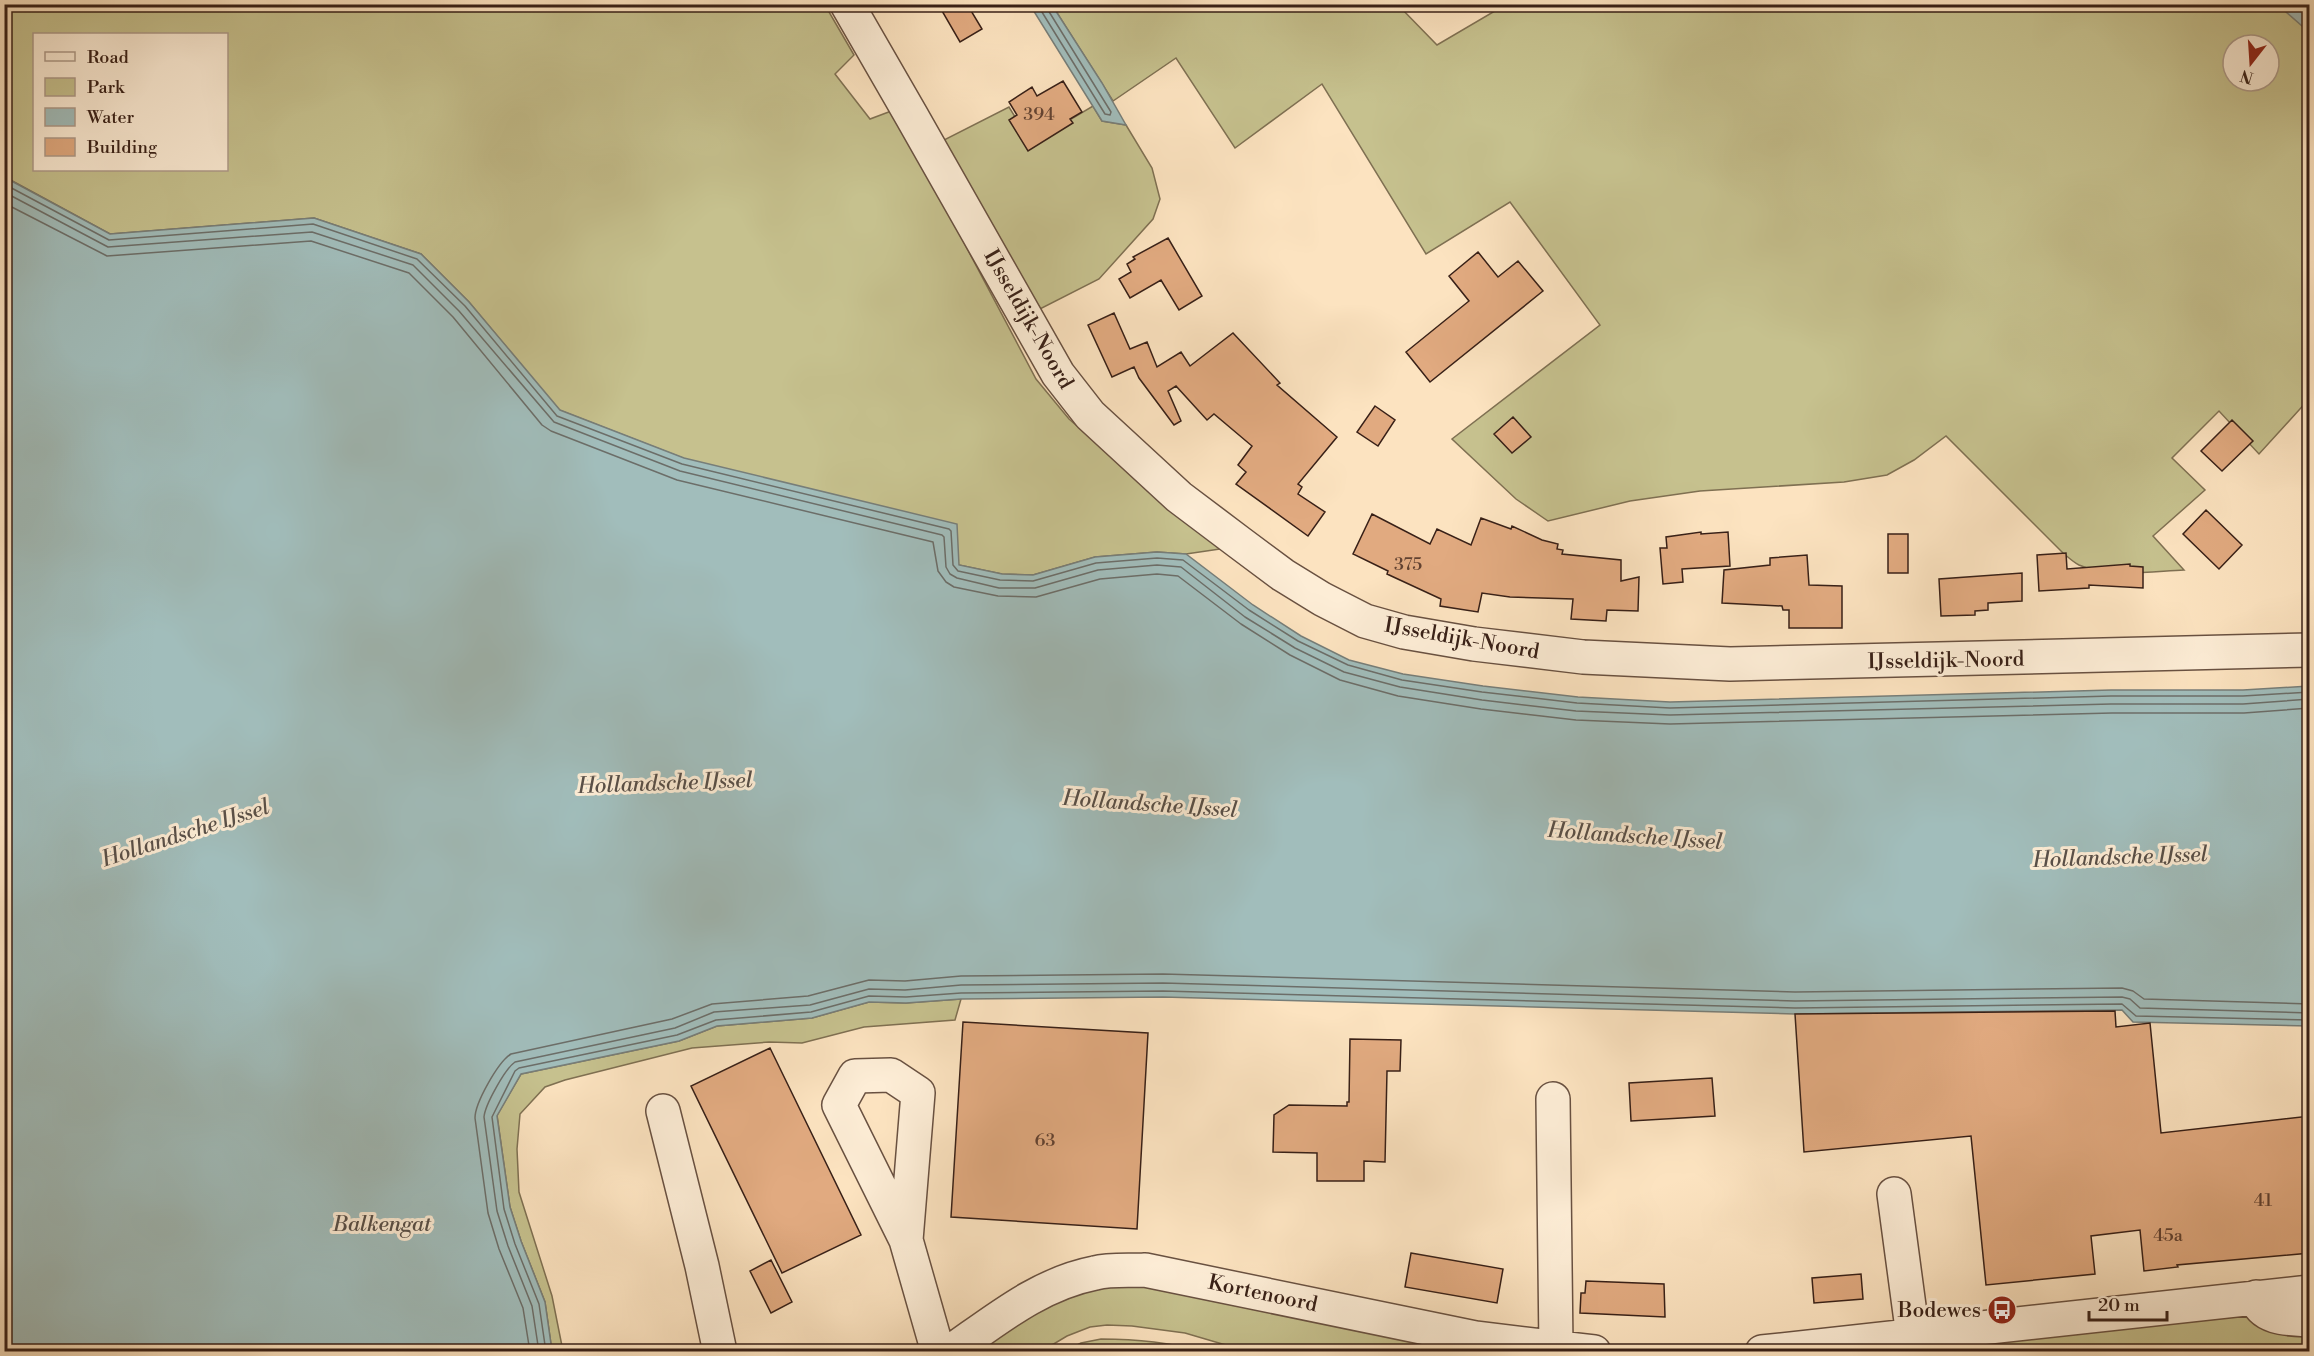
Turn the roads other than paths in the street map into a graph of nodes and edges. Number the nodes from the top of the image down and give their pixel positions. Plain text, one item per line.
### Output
1 (846, 4) edge
2 (2310, 650) edge
3 (1553, 1099) dead end
4 (663, 1111) dead end
5 (1894, 1194) dead end
6 (906, 1240) dead end
7 (2310, 1292) edge
8 (2256, 1297) junction
9 (2310, 1320) edge
10 (1913, 1336) junction
11 (1556, 1348) junction
12 (720, 1352) edge
13 (938, 1352) edge
14 (950, 1352) edge
15 (1594, 1352) edge
16 (1762, 1352) edge

1 - 2 street, IJsseldijk-Noord
3 - 11 street
4 - 12 street
5 - 10 street
6 - 13 street
7 - 8 street
8 - 9 street
8 - 10 street
10 - 16 street
11 - 14 street, Kortenoord
11 - 15 street, Kortenoord

